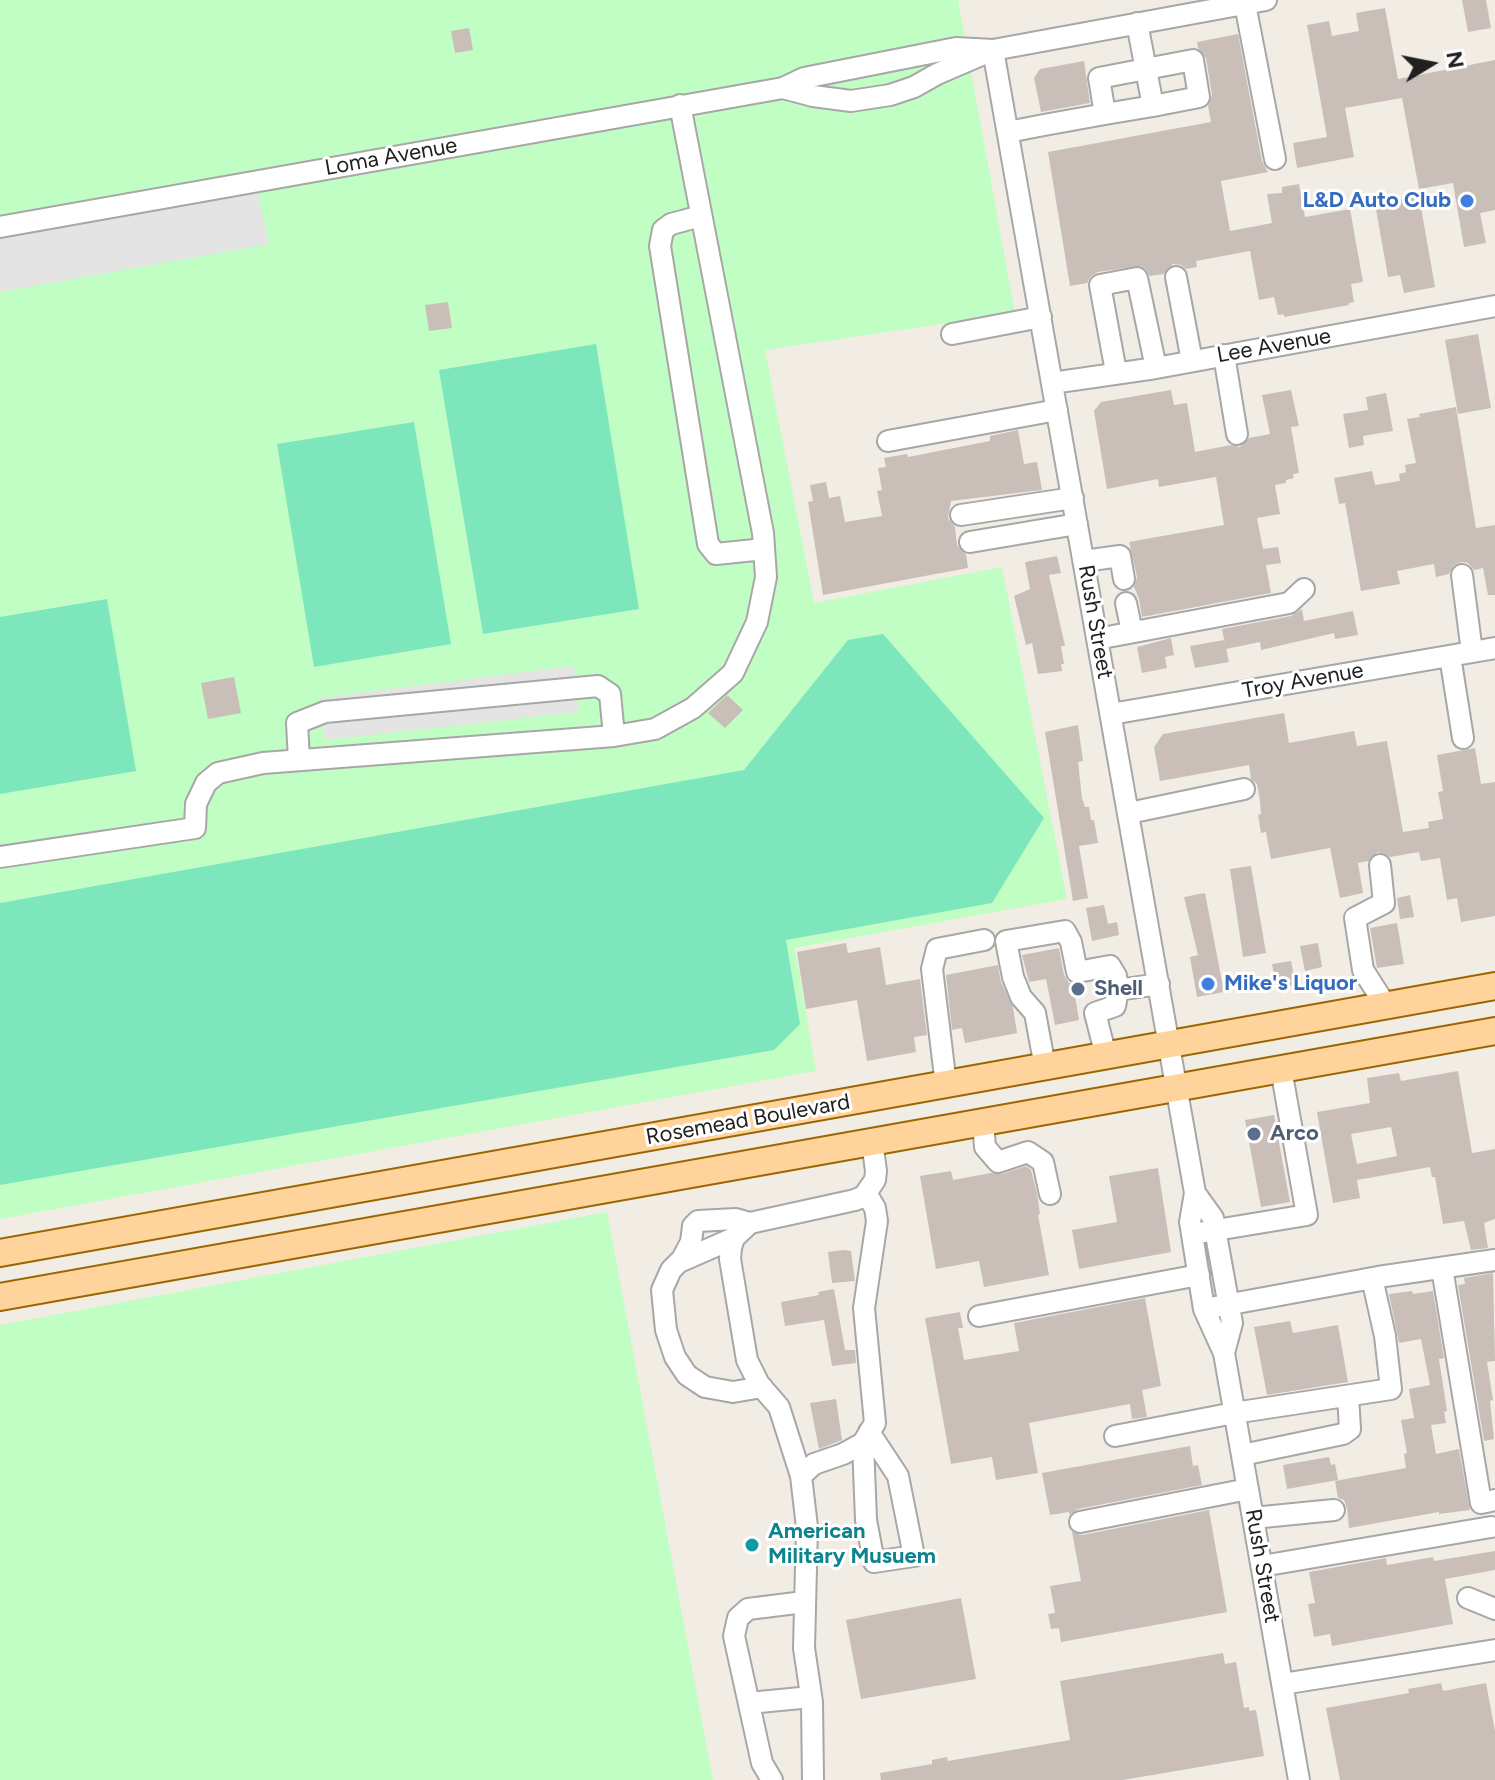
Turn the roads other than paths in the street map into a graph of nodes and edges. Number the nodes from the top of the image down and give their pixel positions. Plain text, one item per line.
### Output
1 (1255, 2) edge
2 (1137, 23) junction
3 (993, 50) junction
4 (1146, 68) junction
5 (783, 88) junction
6 (680, 105) junction
7 (1153, 106) junction
8 (1105, 114) junction
9 (1008, 132) junction
10 (1275, 159) dead end
11 (701, 216) junction
12 (0, 227) edge
13 (1176, 277) dead end
14 (1181, 301) junction
15 (1495, 306) edge
16 (1144, 308) junction
17 (1041, 317) junction
18 (952, 334) dead end
19 (1224, 355) junction
20 (1192, 361) junction
21 (1156, 368) junction
22 (1116, 372) junction
23 (1052, 383) junction
24 (1057, 410) junction
25 (1237, 434) dead end
26 (888, 441) dead end
27 (1073, 498) junction
28 (961, 515) dead end
29 (1077, 524) junction
30 (970, 542) dead end
31 (764, 549) junction
32 (1084, 561) junction
33 (1462, 575) dead end
34 (1124, 579) dead end
35 (1304, 589) dead end
36 (1126, 603) dead end
37 (1132, 632) junction
38 (1097, 639) junction
39 (1495, 648) edge
40 (1472, 652) junction
41 (1450, 656) junction
42 (1111, 714) junction
43 (614, 736) junction
44 (1463, 738) dead end
45 (299, 760) junction
46 (1244, 789) dead end
47 (1129, 813) junction
48 (0, 857) edge
49 (1380, 865) dead end
50 (984, 940) dead end
51 (1159, 984) junction
52 (1495, 986) edge
53 (1118, 990) junction
54 (1386, 1006) junction
55 (1495, 1031) edge
56 (1170, 1045) junction
57 (1106, 1056) junction
58 (1045, 1067) junction
59 (1281, 1069) junction
60 (946, 1085) junction
61 (1177, 1088) junction
62 (983, 1122) junction
63 (872, 1141) junction
64 (866, 1193) junction
65 (1195, 1193) junction
66 (1050, 1194) dead end
67 (750, 1223) junction
68 (1215, 1231) junction
69 (1192, 1234) junction
70 (734, 1238) junction
71 (0, 1253) edge
72 (1495, 1260) edge
73 (681, 1261) junction
74 (1442, 1268) junction
75 (1199, 1275) junction
76 (1372, 1278) junction
77 (0, 1297) edge
78 (1228, 1304) junction
79 (1204, 1309) junction
80 (979, 1316) dead end
81 (1224, 1353) junction
82 (762, 1387) junction
83 (1348, 1396) junction
84 (1234, 1413) junction
85 (1115, 1436) dead end
86 (866, 1438) junction
87 (1242, 1455) junction
88 (801, 1476) junction
89 (1248, 1489) junction
90 (1495, 1500) edge
91 (1334, 1510) dead end
92 (1253, 1518) junction
93 (1080, 1522) dead end
94 (1491, 1527) dead end
95 (1262, 1566) junction
96 (1468, 1598) dead end
97 (804, 1602) junction
98 (1495, 1609) edge
99 (1495, 1650) edge
100 (1282, 1684) junction
101 (811, 1697) junction
102 (749, 1703) junction
103 (772, 1780) edge
104 (813, 1780) edge
105 (1299, 1780) edge

1 - 2 street, Loma Avenue
1 - 10 street
2 - 3 street, Loma Avenue
2 - 4 street
3 - 5 street, Loma Avenue
3 - 5 street, Loma Avenue
3 - 9 street, Rush Street
4 - 7 street
4 - 7 street
4 - 8 street
5 - 6 street, Loma Avenue
6 - 11 street
6 - 12 street, Loma Avenue
7 - 8 street
8 - 9 street
9 - 17 street, Rush Street
11 - 31 street
11 - 31 street
13 - 14 street
14 - 16 street
14 - 20 street
15 - 19 street, Lee Avenue
16 - 21 street
16 - 22 street
17 - 18 street
17 - 23 street, Rush Street
19 - 20 street, Lee Avenue
19 - 25 street
20 - 21 street, Lee Avenue
21 - 22 street, Lee Avenue
22 - 23 street, Lee Avenue
23 - 24 street, Rush Street
24 - 26 street
24 - 27 street, Rush Street
27 - 28 street
27 - 29 street, Rush Street
29 - 30 street
29 - 32 street, Rush Street
31 - 43 street
32 - 34 street
32 - 38 street, Rush Street
33 - 40 street
35 - 37 street
36 - 37 street
37 - 38 street
38 - 42 street, Rush Street
39 - 40 street, Troy Avenue
40 - 41 street, Troy Avenue
41 - 42 street, Troy Avenue
41 - 44 street
42 - 47 street, Rush Street
43 - 45 street
43 - 45 street
45 - 48 street
46 - 47 street
47 - 51 street, Rush Street
49 - 54 street
50 - 60 street
51 - 53 street
51 - 56 street, Rush Street
52 - 54 main road, Rosemead Boulevard
53 - 57 street
53 - 58 street
54 - 56 main road, Rosemead Boulevard
55 - 59 main road, Rosemead Boulevard
56 - 57 main road, Rosemead Boulevard
56 - 61 street, Rush Street
57 - 58 main road, Rosemead Boulevard
58 - 60 main road, Rosemead Boulevard
59 - 61 main road, Rosemead Boulevard
59 - 68 street
60 - 71 main road, Rosemead Boulevard
61 - 62 main road, Rosemead Boulevard
61 - 65 street, Rush Street
62 - 63 main road, Rosemead Boulevard
62 - 66 street
63 - 64 street
63 - 77 main road, Rosemead Boulevard
64 - 67 street
64 - 86 street
65 - 68 street, Rush Street
65 - 69 street, Rush Street
67 - 70 street
67 - 73 street
68 - 69 street
68 - 78 street, Rush Street
69 - 75 street, Rush Street
70 - 73 street
70 - 82 street
72 - 74 street
73 - 82 street
74 - 76 street
74 - 90 street
75 - 79 street, Rush Street
75 - 80 street
76 - 78 street
76 - 83 street
78 - 79 street
78 - 81 street, Rush Street
79 - 81 street, Rush Street
81 - 84 street, Rush Street
82 - 88 street
83 - 84 street
83 - 87 street
84 - 85 street
84 - 87 street, Rush Street
86 - 86 street
86 - 88 street
87 - 89 street, Rush Street
88 - 97 street
89 - 92 street, Rush Street
89 - 93 street
91 - 92 street
92 - 95 street, Rush Street
94 - 95 street
95 - 100 street, Rush Street
96 - 98 street
97 - 101 street
97 - 102 street
99 - 100 street
100 - 105 street, Rush Street
101 - 102 street
101 - 104 street
102 - 103 street

